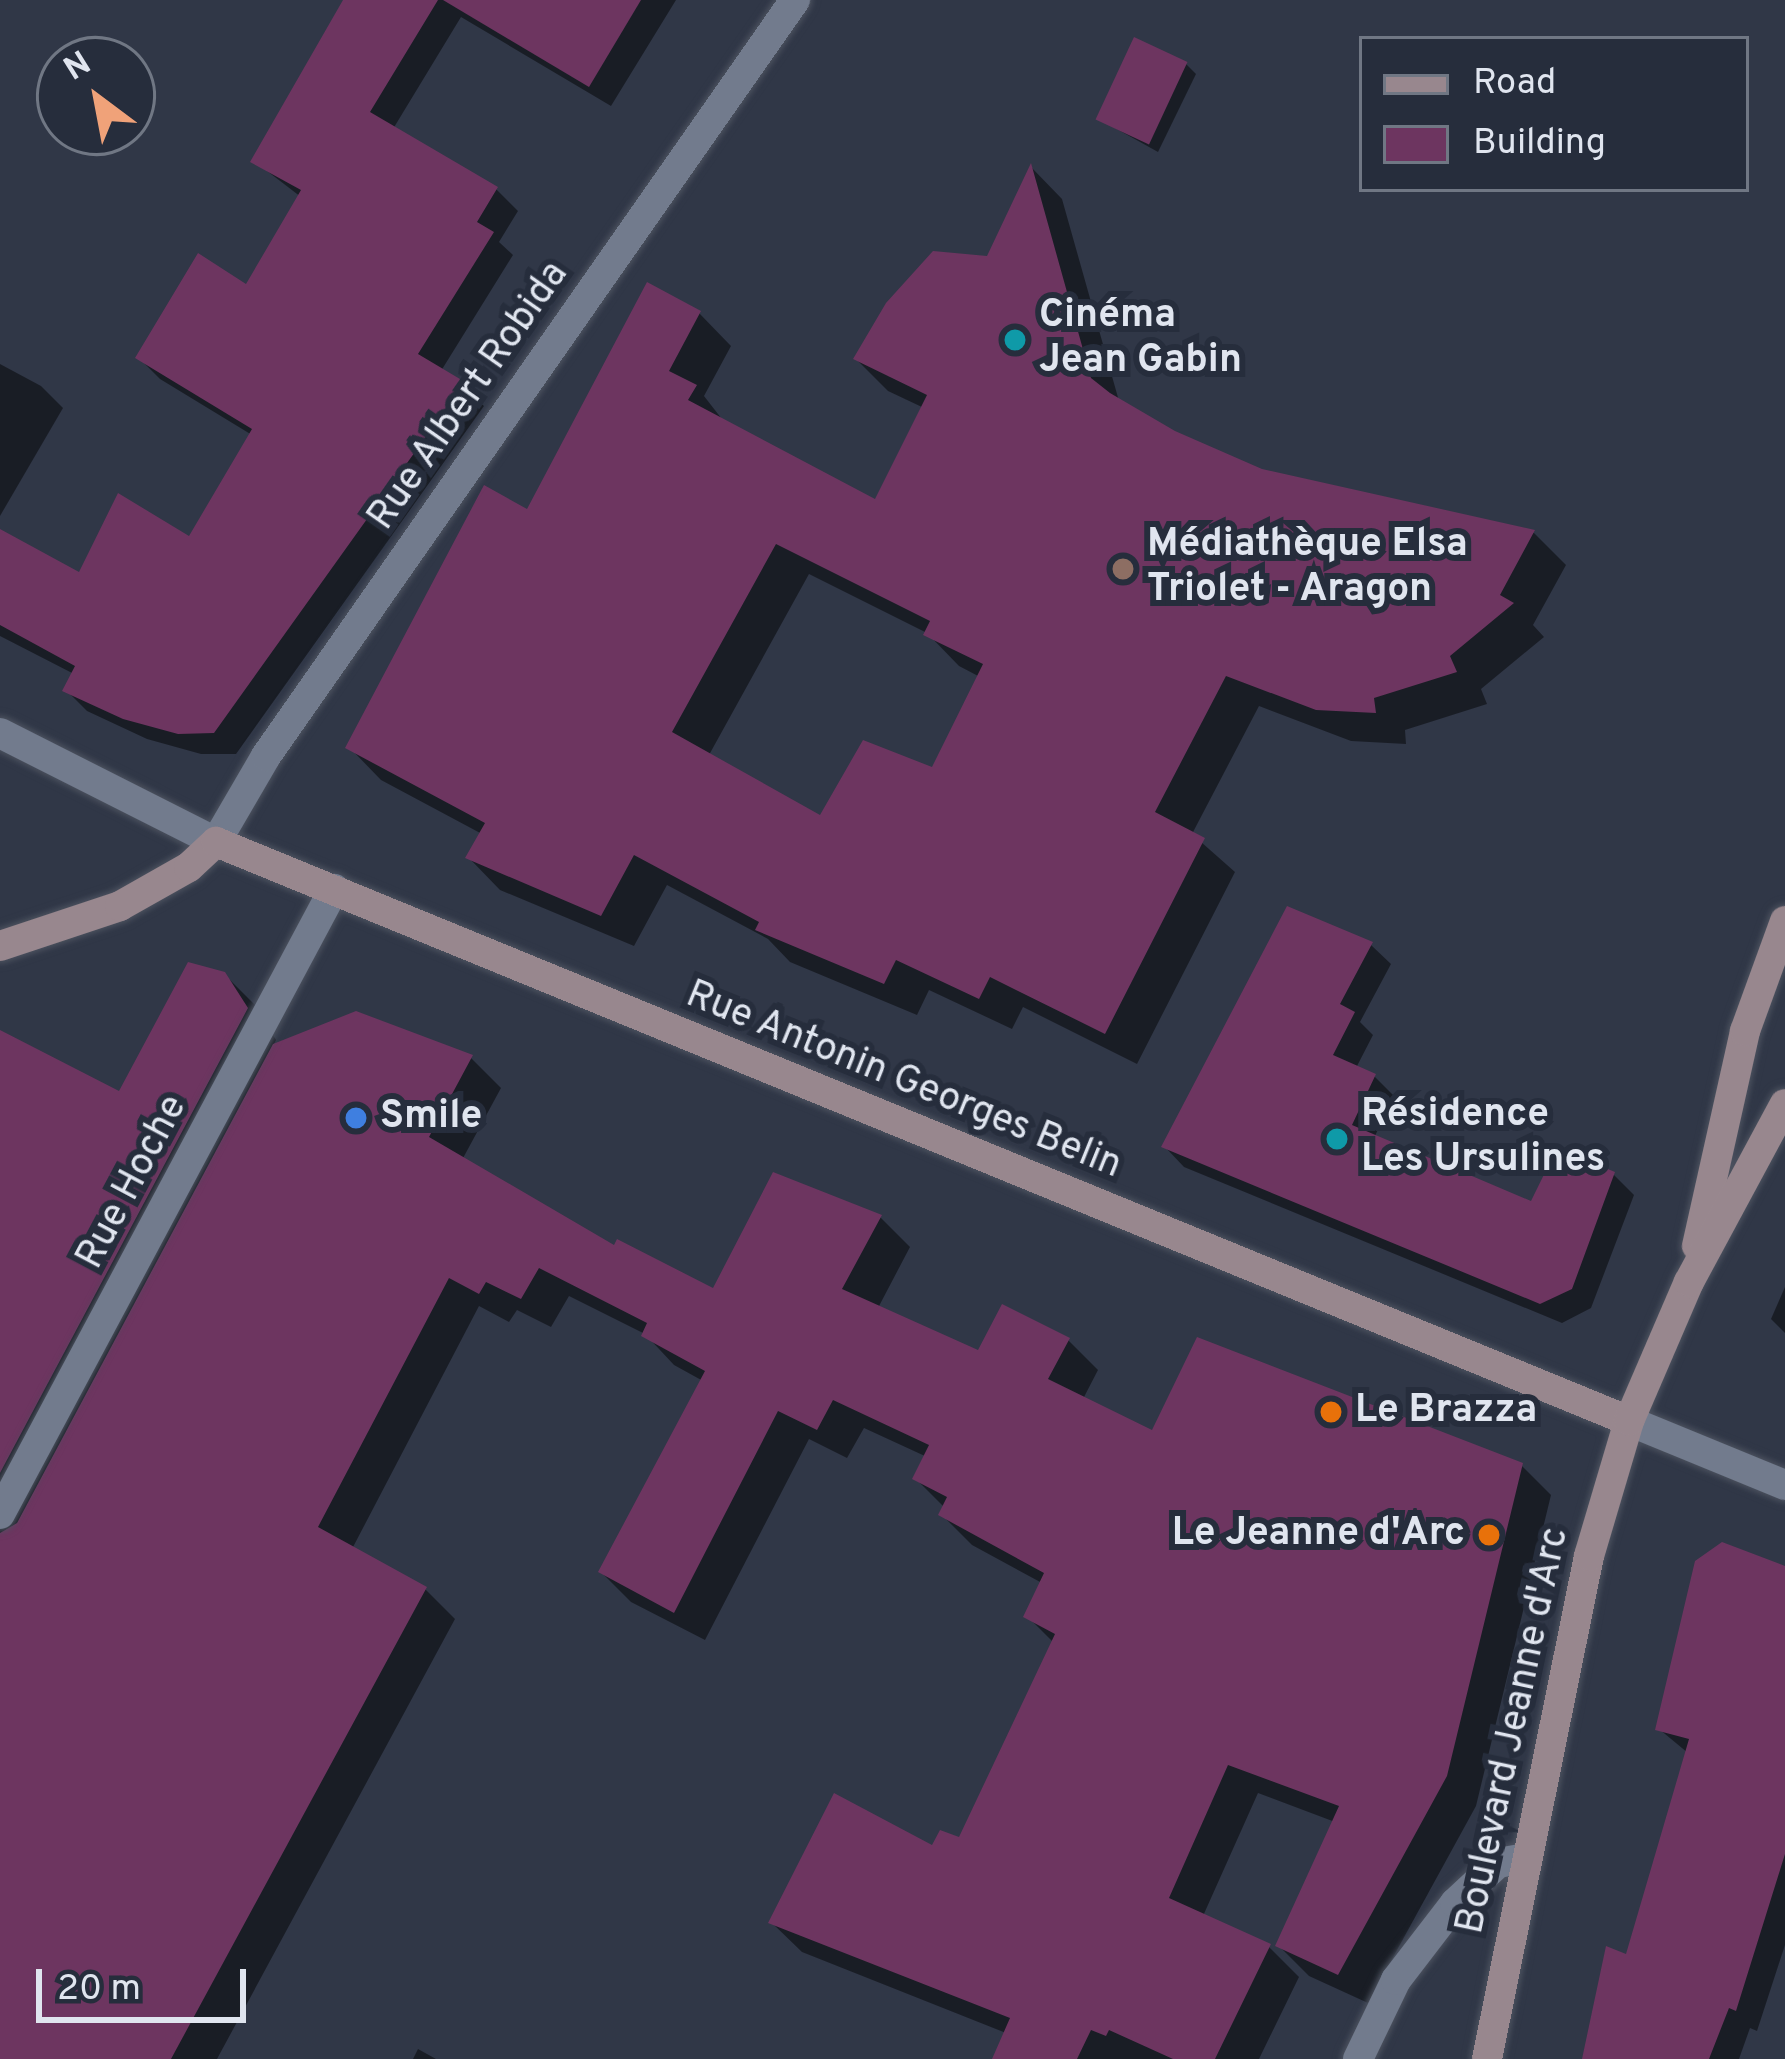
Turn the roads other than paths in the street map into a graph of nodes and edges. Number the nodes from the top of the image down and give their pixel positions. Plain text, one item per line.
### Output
1 (795, 0) edge
2 (0, 733) edge
3 (216, 842) junction
4 (334, 889) junction
5 (1785, 921) edge
6 (0, 946) edge
7 (1785, 1104) edge
8 (1689, 1282) junction
9 (1629, 1421) junction
10 (1785, 1485) edge
11 (0, 1514) edge
12 (1526, 1858) junction
13 (1358, 2059) edge
14 (1487, 2059) edge

1 - 3 street, Rue Albert Robida
2 - 3 street
3 - 4 main road, Rue Antonin Georges Belin
3 - 6 main road
4 - 9 main road, Rue Antonin Georges Belin
4 - 11 street, Rue Hoche
5 - 8 main road
7 - 8 main road
8 - 9 main road, Boulevard Jeanne d'Arc
9 - 10 street, Rue Antonin Georges Belin
9 - 12 main road, Boulevard Jeanne d'Arc
12 - 13 street
12 - 14 main road, Boulevard Jeanne d'Arc

